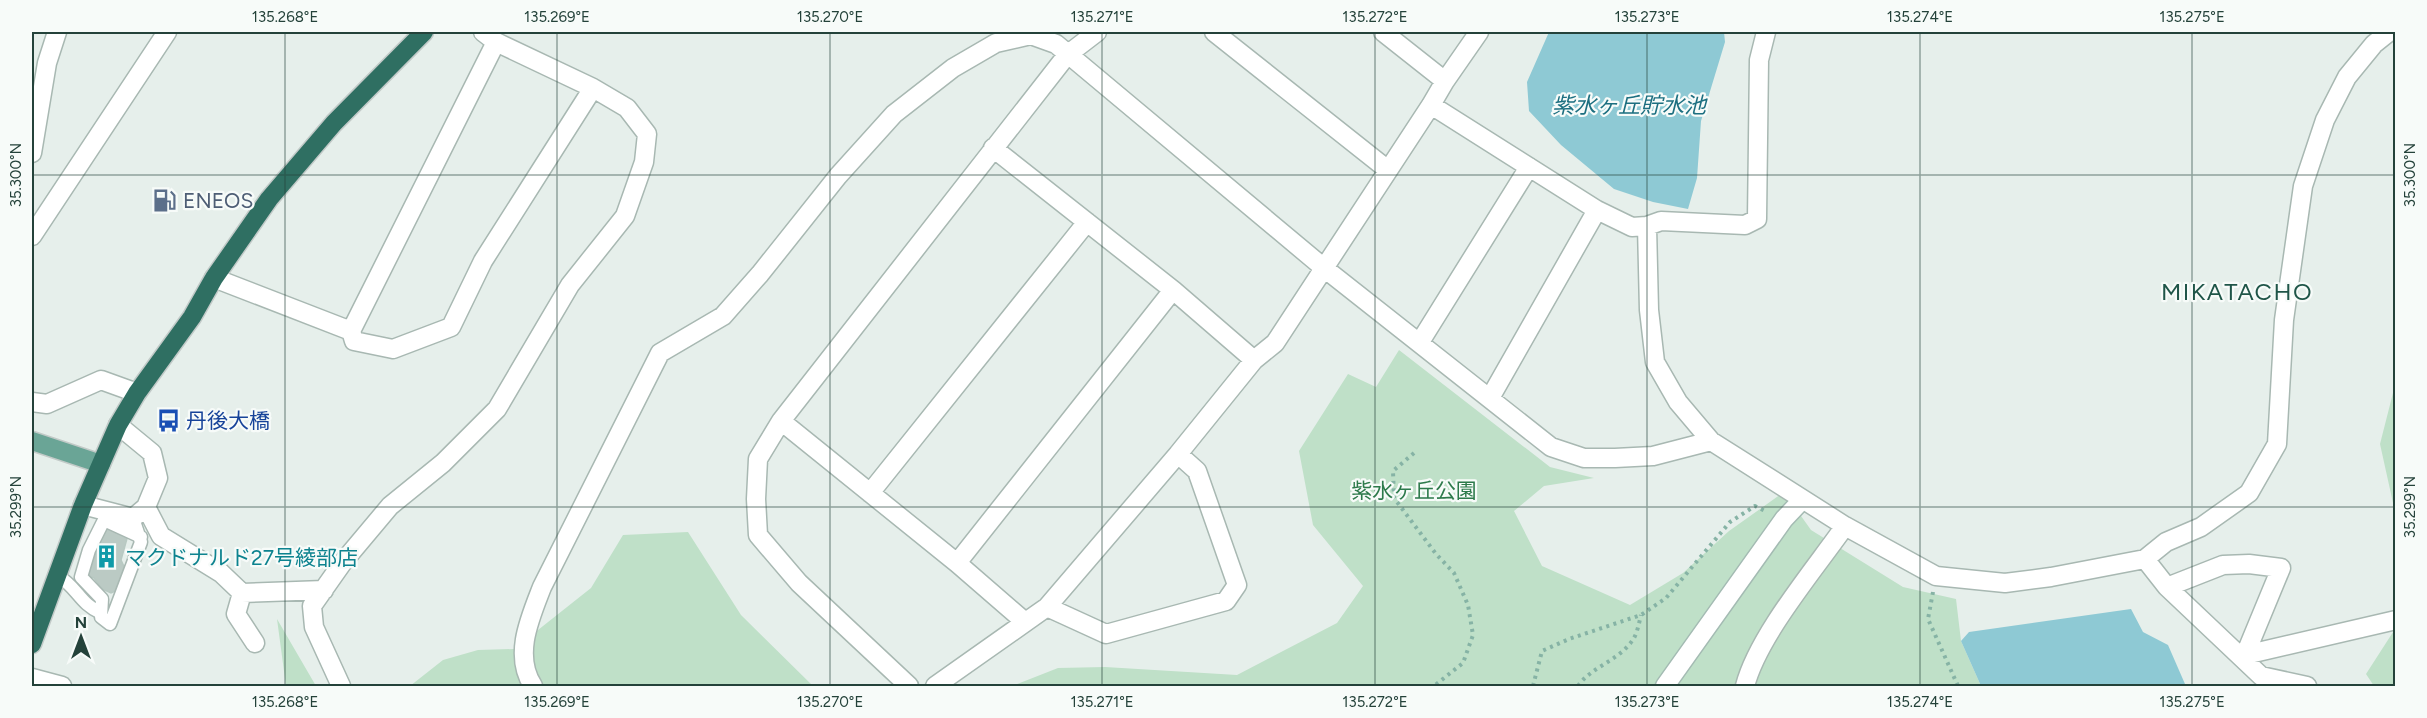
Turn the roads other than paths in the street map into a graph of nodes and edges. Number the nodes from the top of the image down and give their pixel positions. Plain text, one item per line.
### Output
1 (57, 32) edge
2 (167, 32) edge
3 (424, 32) edge
4 (1097, 32) edge
5 (1214, 32) edge
6 (1383, 32) edge
7 (1479, 32) edge
8 (1766, 32) edge
9 (2389, 32) edge
10 (489, 37) edge
11 (1067, 55) junction
12 (1445, 81) junction
13 (593, 88) junction
14 (1431, 105) junction
15 (993, 148) junction
16 (32, 153) edge
17 (1529, 167) junction
18 (1388, 170) junction
19 (1597, 210) junction
20 (1087, 222) junction
21 (1647, 226) junction
22 (32, 236) edge
23 (1324, 268) junction
24 (214, 278) junction
25 (1173, 290) junction
26 (351, 331) junction
27 (1420, 342) junction
28 (1254, 360) junction
29 (137, 393) junction
30 (1490, 398) junction
31 (32, 402) edge
32 (781, 421) junction
33 (118, 425) junction
34 (32, 441) edge
35 (1711, 441) junction
36 (1178, 454) junction
37 (101, 464) junction
38 (870, 493) junction
39 (1802, 500) junction
40 (83, 505) junction
41 (140, 513) junction
42 (1845, 526) junction
43 (141, 537) junction
44 (2145, 559) junction
45 (957, 562) junction
46 (58, 576) junction
47 (2167, 587) junction
48 (324, 590) junction
49 (242, 593) junction
50 (1047, 607) junction
51 (101, 613) junction
52 (2396, 620) edge
53 (1024, 621) junction
54 (255, 643) dead end
55 (32, 644) edge
56 (32, 678) edge
57 (62, 687) edge
58 (341, 687) edge
59 (533, 687) edge
60 (909, 687) edge
61 (935, 687) edge
62 (1665, 687) edge
63 (1745, 687) edge
64 (2307, 687) edge

1 - 16 street
2 - 22 street
3 - 24 highway
4 - 11 street
5 - 18 street
6 - 12 street
7 - 12 street
8 - 21 street
9 - 44 street
10 - 13 street
10 - 26 street
11 - 15 street
11 - 23 street
11 - 59 street
12 - 14 street
13 - 26 street
13 - 48 street
14 - 17 street
14 - 18 street
15 - 20 street
15 - 32 street
17 - 19 street
17 - 27 street
18 - 23 street
19 - 21 street
19 - 30 street
20 - 25 street
20 - 38 street
21 - 35 street
23 - 27 street
23 - 28 street
24 - 26 street
24 - 29 highway
25 - 28 street
25 - 45 street
27 - 30 street
28 - 36 street
29 - 31 street
29 - 33 highway
30 - 35 street
32 - 38 street
32 - 60 street
33 - 37 highway
33 - 41 street
34 - 37 main road
35 - 39 street
36 - 50 street
36 - 50 street
37 - 40 highway
38 - 45 street
39 - 42 street
39 - 62 street
40 - 41 street
40 - 46 highway
41 - 43 lane
41 - 49 street
42 - 44 street
42 - 63 street
43 - 51 lane
43 - 51 lane
44 - 47 street
45 - 53 street
46 - 51 lane
46 - 55 highway
47 - 52 street
47 - 64 street
48 - 49 street
48 - 58 street
49 - 54 street
50 - 53 street
53 - 61 street
56 - 57 street

